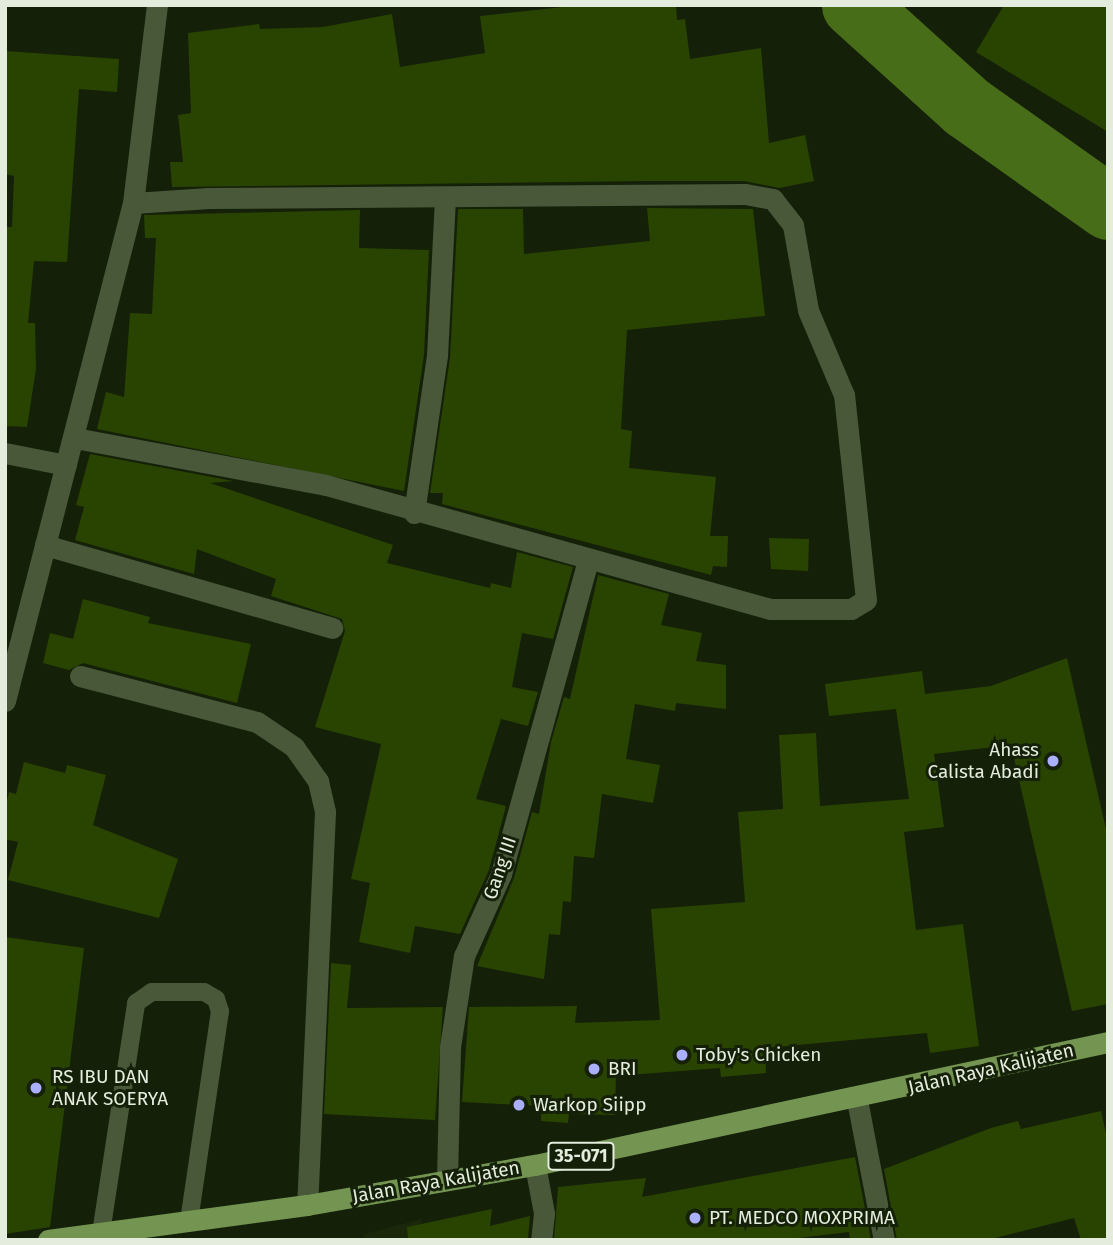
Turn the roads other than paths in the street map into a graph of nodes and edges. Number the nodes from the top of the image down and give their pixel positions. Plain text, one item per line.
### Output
1 (157, 5) edge
2 (445, 197) junction
3 (133, 204) junction
4 (75, 438) junction
5 (5, 453) edge
6 (66, 465) junction
7 (414, 513) junction
8 (45, 545) junction
9 (588, 561) junction
10 (332, 628) dead end
11 (80, 676) dead end
12 (5, 701) edge
13 (1108, 1042) edge
14 (857, 1100) junction
15 (535, 1165) junction
16 (447, 1180) junction
17 (307, 1205) junction
18 (189, 1222) junction
19 (101, 1233) junction
20 (161, 1233) edge
21 (48, 1240) edge
22 (541, 1240) edge
23 (884, 1240) edge

1 - 3 street
2 - 3 street
2 - 7 street
2 - 9 street
3 - 4 street
4 - 6 street
4 - 7 street
5 - 6 street
6 - 8 street
7 - 9 street
8 - 10 street
8 - 12 street
9 - 16 street, Gang III
11 - 17 street
13 - 14 main road, Jalan Raya Kalijaten / 35-071
14 - 15 main road, Jalan Raya Kalijaten / 35-071
14 - 23 street
15 - 16 main road, Jalan Raya Kalijaten / 35-071
15 - 22 street
16 - 17 main road, Jalan Raya Kalijaten / 35-071
17 - 18 main road, Jalan Raya Kalijaten / 35-071
18 - 19 lane
18 - 20 main road, Jalan Raya Kalijaten / 35-071
19 - 20 main road, Jalan Raya Kalijaten / 35-071
19 - 21 main road, Jalan Raya Kalijaten / 35-071

